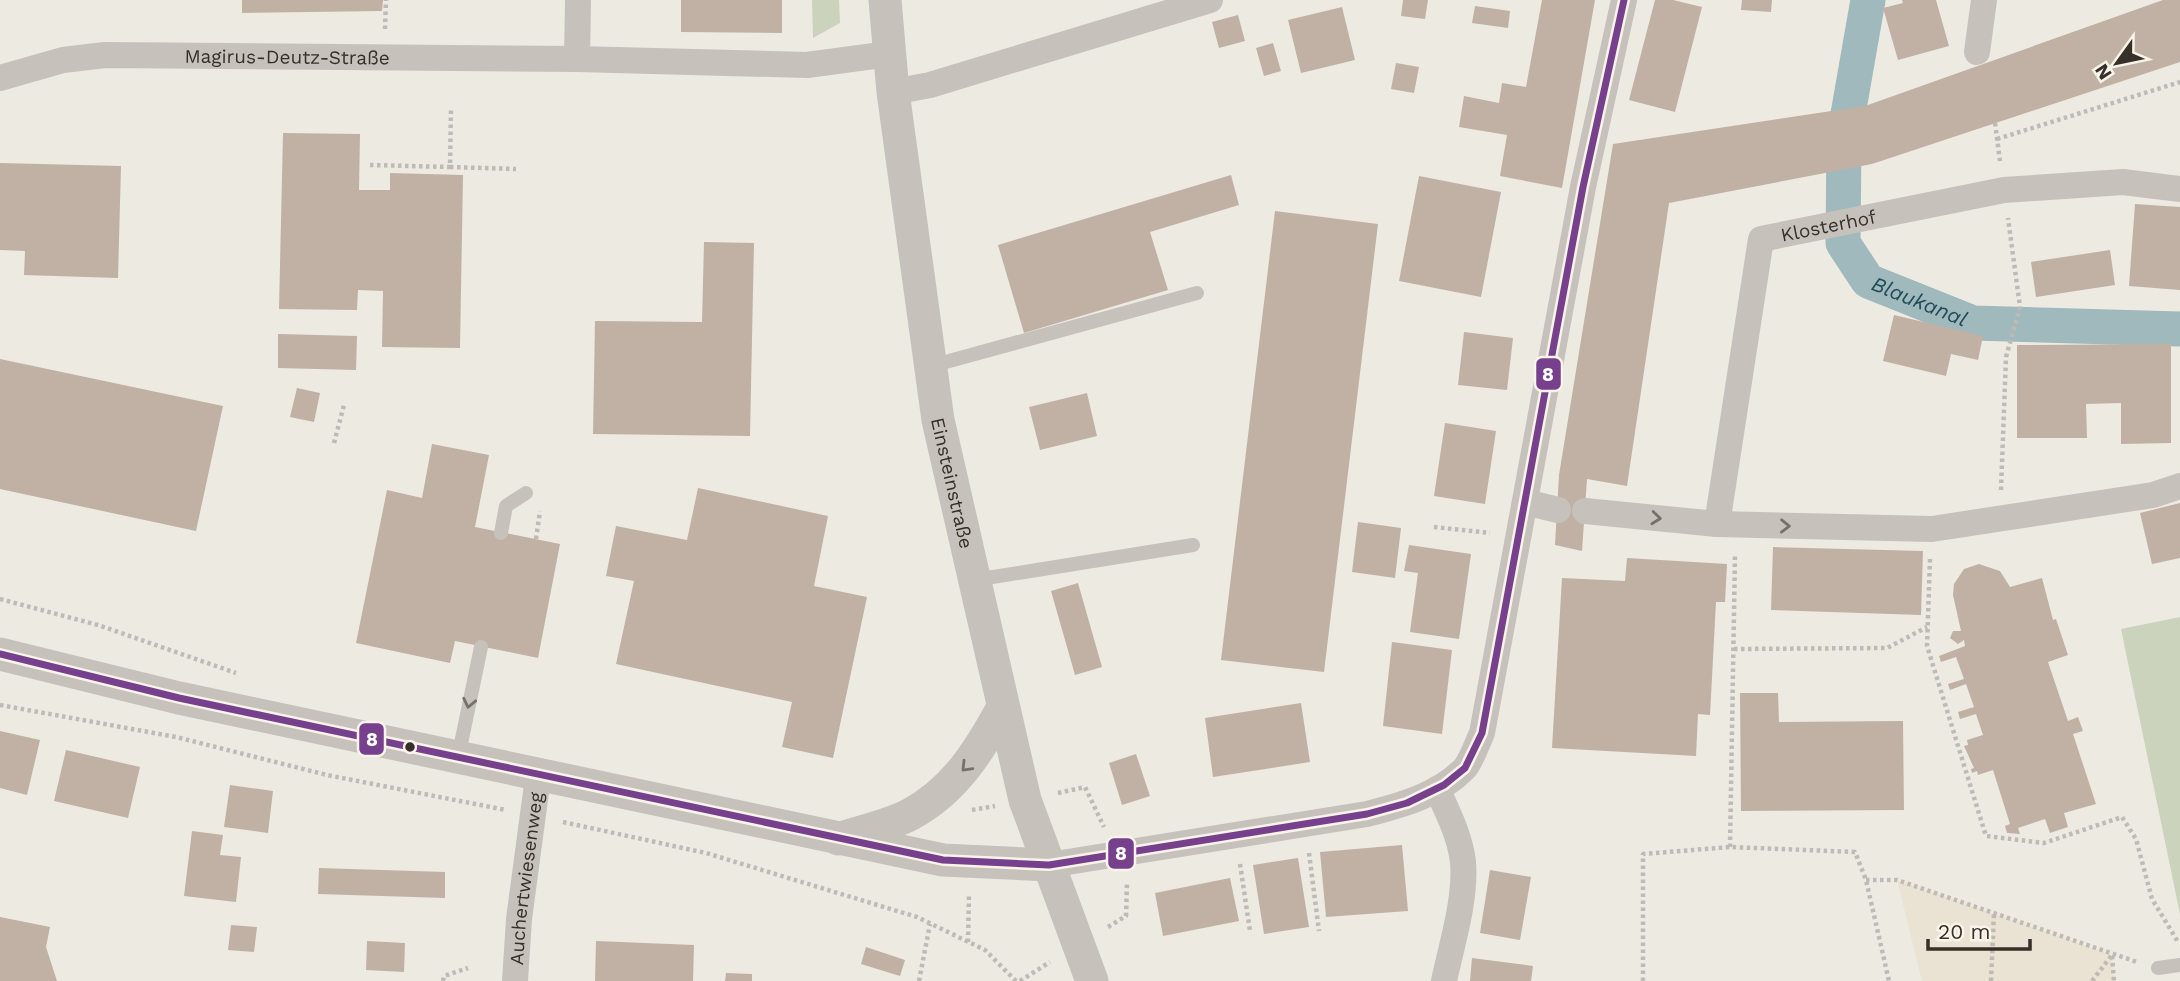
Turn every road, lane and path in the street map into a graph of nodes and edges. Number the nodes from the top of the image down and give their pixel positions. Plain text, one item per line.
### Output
1 (578, 0) edge
2 (885, 0) edge
3 (1210, 0) edge
4 (1624, 0) edge
5 (1984, 0) edge
6 (1977, 52) dead end
7 (889, 54) junction
8 (577, 60) junction
9 (0, 78) edge
10 (2180, 82) edge
11 (893, 92) junction
12 (451, 109) dead end
13 (1995, 123) dead end
14 (1997, 139) junction
15 (370, 165) dead end
16 (450, 167) junction
17 (516, 169) dead end
18 (2180, 189) edge
19 (2004, 190) junction
20 (1197, 293) dead end
21 (931, 366) junction
22 (344, 405) dead end
23 (334, 443) dead end
24 (2180, 486) edge
25 (526, 493) dead end
26 (1525, 502) junction
27 (540, 507) dead end
28 (1558, 510) dead end
29 (1585, 511) dead end
30 (2000, 519) junction
31 (1726, 524) junction
32 (1434, 527) dead end
33 (1932, 529) junction
34 (501, 533) dead end
35 (1518, 537) junction
36 (536, 539) dead end
37 (1193, 545) dead end
38 (972, 580) junction
39 (1927, 627) junction
40 (481, 647) dead end
41 (1734, 649) junction
42 (0, 654) edge
43 (1002, 709) junction
44 (458, 759) junction
45 (538, 777) junction
46 (1437, 789) junction
47 (1305, 824) junction
48 (1236, 835) junction
49 (838, 839) junction
50 (1730, 847) junction
51 (1049, 865) junction
52 (1866, 880) junction
53 (1994, 913) junction
54 (930, 924) dead end
55 (1251, 931) dead end
56 (1318, 931) dead end
57 (2180, 946) edge
58 (2112, 955) junction
59 (2180, 965) edge
60 (468, 968) dead end
61 (2158, 968) joint
62 (443, 981) edge
63 (515, 981) edge
64 (919, 981) edge
65 (1092, 981) edge
66 (1444, 981) edge
67 (1643, 981) edge
68 (1889, 981) edge
69 (1991, 981) edge
70 (2092, 981) edge
71 (2114, 981) edge

1 - 8 street
2 - 7 street, Einsteinstraße
3 - 11 street
4 - 26 street
5 - 6 street
7 - 8 street, Magirus-Deutz-Straße
7 - 11 street, Einsteinstraße
8 - 9 street, Magirus-Deutz-Straße
10 - 14 path
11 - 21 street, Einsteinstraße
12 - 16 path
13 - 14 path
14 - 19 path
15 - 16 path
16 - 17 path
18 - 19 street, Klosterhof
19 - 30 path
19 - 31 street, Klosterhof
20 - 21 lane
21 - 38 street, Einsteinstraße
22 - 23 path
24 - 30 street
25 - 34 lane
26 - 28 street
26 - 35 street
27 - 36 path
29 -> 31 street
30 - 33 street
31 -> 33 street
31 - 41 path
32 - 35 path
33 - 39 path
35 - 46 street
37 - 38 lane
38 - 43 street, Einsteinstraße
39 - 41 path
39 - 57 path
40 -> 44 lane
41 - 50 path
42 - 44 street
43 -> 49 street
43 - 51 street, Einsteinstraße
44 - 45 street
45 - 49 street
45 - 63 street, Auchertwiesenweg
46 - 47 street
46 - 66 street
47 - 48 street
47 - 56 path
48 - 51 street
48 - 55 path
49 - 51 street
50 - 52 path
50 - 67 path
51 - 65 street, Einsteinstraße
52 - 53 path
52 - 68 path
53 - 58 path
53 - 69 path
54 - 64 path
58 - 61 path
58 - 70 path
58 - 71 path
59 - 61 lane
60 - 62 path

